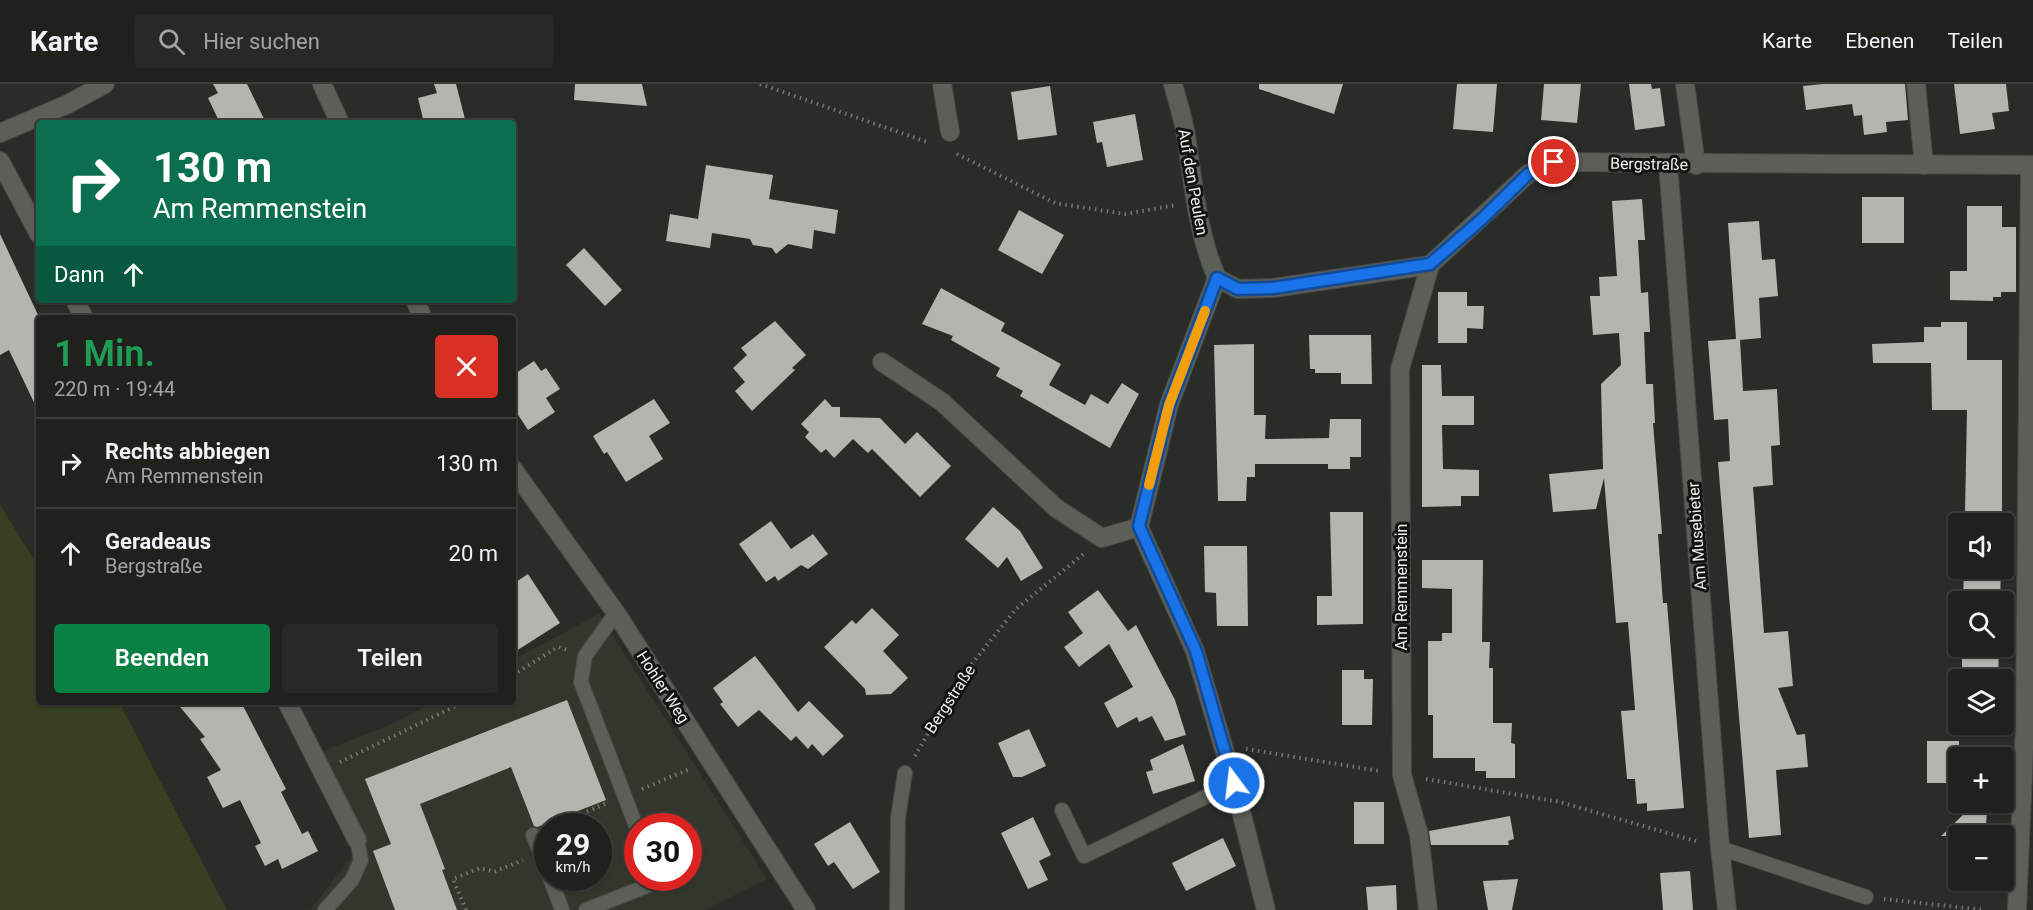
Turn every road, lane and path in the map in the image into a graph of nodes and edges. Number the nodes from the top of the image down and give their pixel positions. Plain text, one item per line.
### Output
1 (105, 84) edge
2 (322, 84) edge
3 (760, 84) edge
4 (942, 84) edge
5 (1173, 84) edge
6 (1685, 84) edge
7 (1916, 84) edge
8 (339, 120) edge
9 (950, 132) dead end
10 (0, 133) edge
11 (935, 145) dead end
12 (956, 153) dead end
13 (0, 161) edge
14 (1668, 163) junction
15 (1696, 165) junction
16 (1924, 165) junction
17 (2032, 165) edge
18 (1194, 201) junction
19 (36, 228) edge
20 (1430, 264) junction
21 (1217, 278) junction
22 (882, 362) dead end
23 (516, 473) edge
24 (1139, 526) junction
25 (1102, 538) junction
26 (616, 613) junction
27 (558, 647) dead end
28 (516, 673) edge
29 (289, 705) edge
30 (458, 705) edge
31 (1224, 745) junction
32 (362, 753) dead end
33 (708, 756) junction
34 (905, 773) joint
35 (1402, 775) junction
36 (1234, 783) junction
37 (624, 796) junction
38 (1062, 810) dead end
39 (585, 813) edge
40 (631, 813) edge
41 (357, 840) joint
42 (1720, 848) junction
43 (534, 855) edge
44 (555, 891) edge
45 (634, 891) edge
46 (1866, 897) joint
47 (325, 910) edge
48 (466, 910) edge
49 (562, 910) edge
50 (586, 910) edge
51 (807, 910) edge
52 (897, 910) edge
53 (1266, 910) edge
54 (1428, 910) edge
55 (1727, 910) edge
56 (1984, 910) edge
57 (2017, 910) edge

1 - 10 street
2 - 8 street
3 - 11 path
4 - 9 street
5 - 18 street, Auf den Peulen
6 - 15 street
7 - 16 street
12 - 18 path
13 - 19 street
14 - 15 street, Bergstraße
14 - 20 street, Bergstraße
14 - 42 street, Am Musebieter
15 - 16 street, Bergstraße
16 - 17 street, Bergstraße
17 - 57 street
18 - 21 street, Auf den Peulen
20 - 21 street
20 - 35 street, Am Remmenstein
21 - 24 street
22 - 25 street
23 - 26 street, Hohler Weg
24 - 25 street
24 - 31 street
25 - 34 path, Bergstraße
26 - 33 street, Hohler Weg
26 - 37 lane
27 - 28 path
29 - 41 street
30 - 32 path
31 - 35 path
31 - 36 street
33 - 37 path
33 - 51 street, Hohler Weg
34 - 52 lane
35 - 42 path
35 - 54 street, Am Remmenstein
36 - 38 lane
36 - 53 street
37 - 39 path
37 - 40 lane
41 - 47 lane
42 - 46 lane
42 - 55 street, Am Musebieter
43 - 48 path
44 - 49 lane
45 - 50 lane
46 - 56 path

